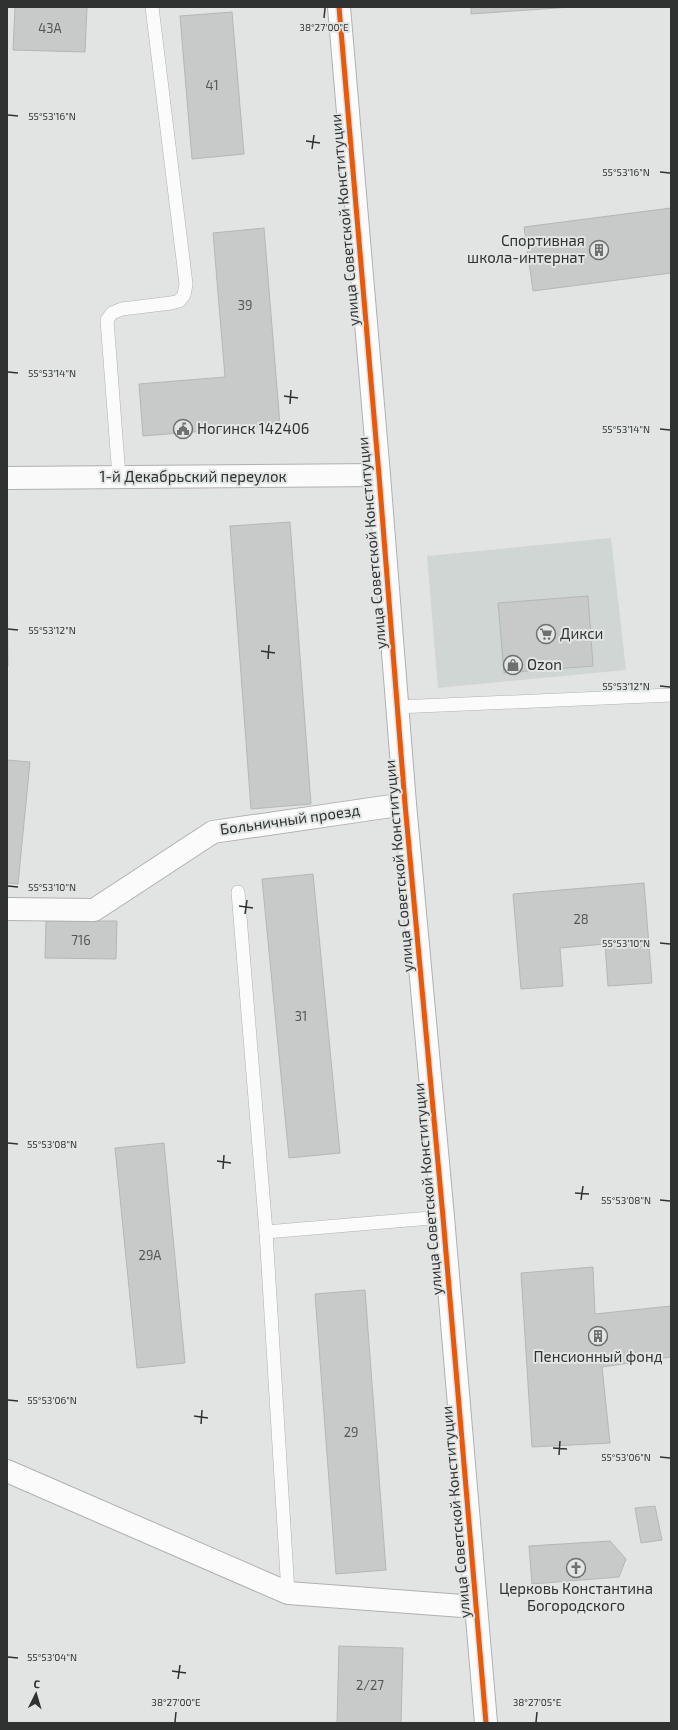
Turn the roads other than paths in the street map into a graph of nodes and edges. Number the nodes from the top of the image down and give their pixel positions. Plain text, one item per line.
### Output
1 (152, 7) edge
2 (339, 7) edge
3 (379, 475) junction
4 (119, 477) junction
5 (7, 478) edge
6 (671, 694) edge
7 (397, 707) junction
8 (405, 804) junction
9 (238, 892) dead end
10 (7, 909) edge
11 (443, 1217) junction
12 (266, 1232) junction
13 (7, 1471) edge
14 (288, 1593) junction
15 (476, 1607) junction
16 (486, 1723) edge

1 - 4 lane
2 - 3 street, улица Советской Конституции
3 - 4 street, 1-й Декабрьский переулок
3 - 7 street, улица Советской Конституции
4 - 5 street, 1-й Декабрьский переулок
6 - 7 lane
7 - 8 street, улица Советской Конституции
8 - 10 street, Больничный проезд
8 - 11 street, улица Советской Конституции
9 - 12 lane
11 - 12 lane
11 - 15 street, улица Советской Конституции
12 - 14 lane
13 - 14 street
14 - 15 street
15 - 16 street, улица Советской Конституции

